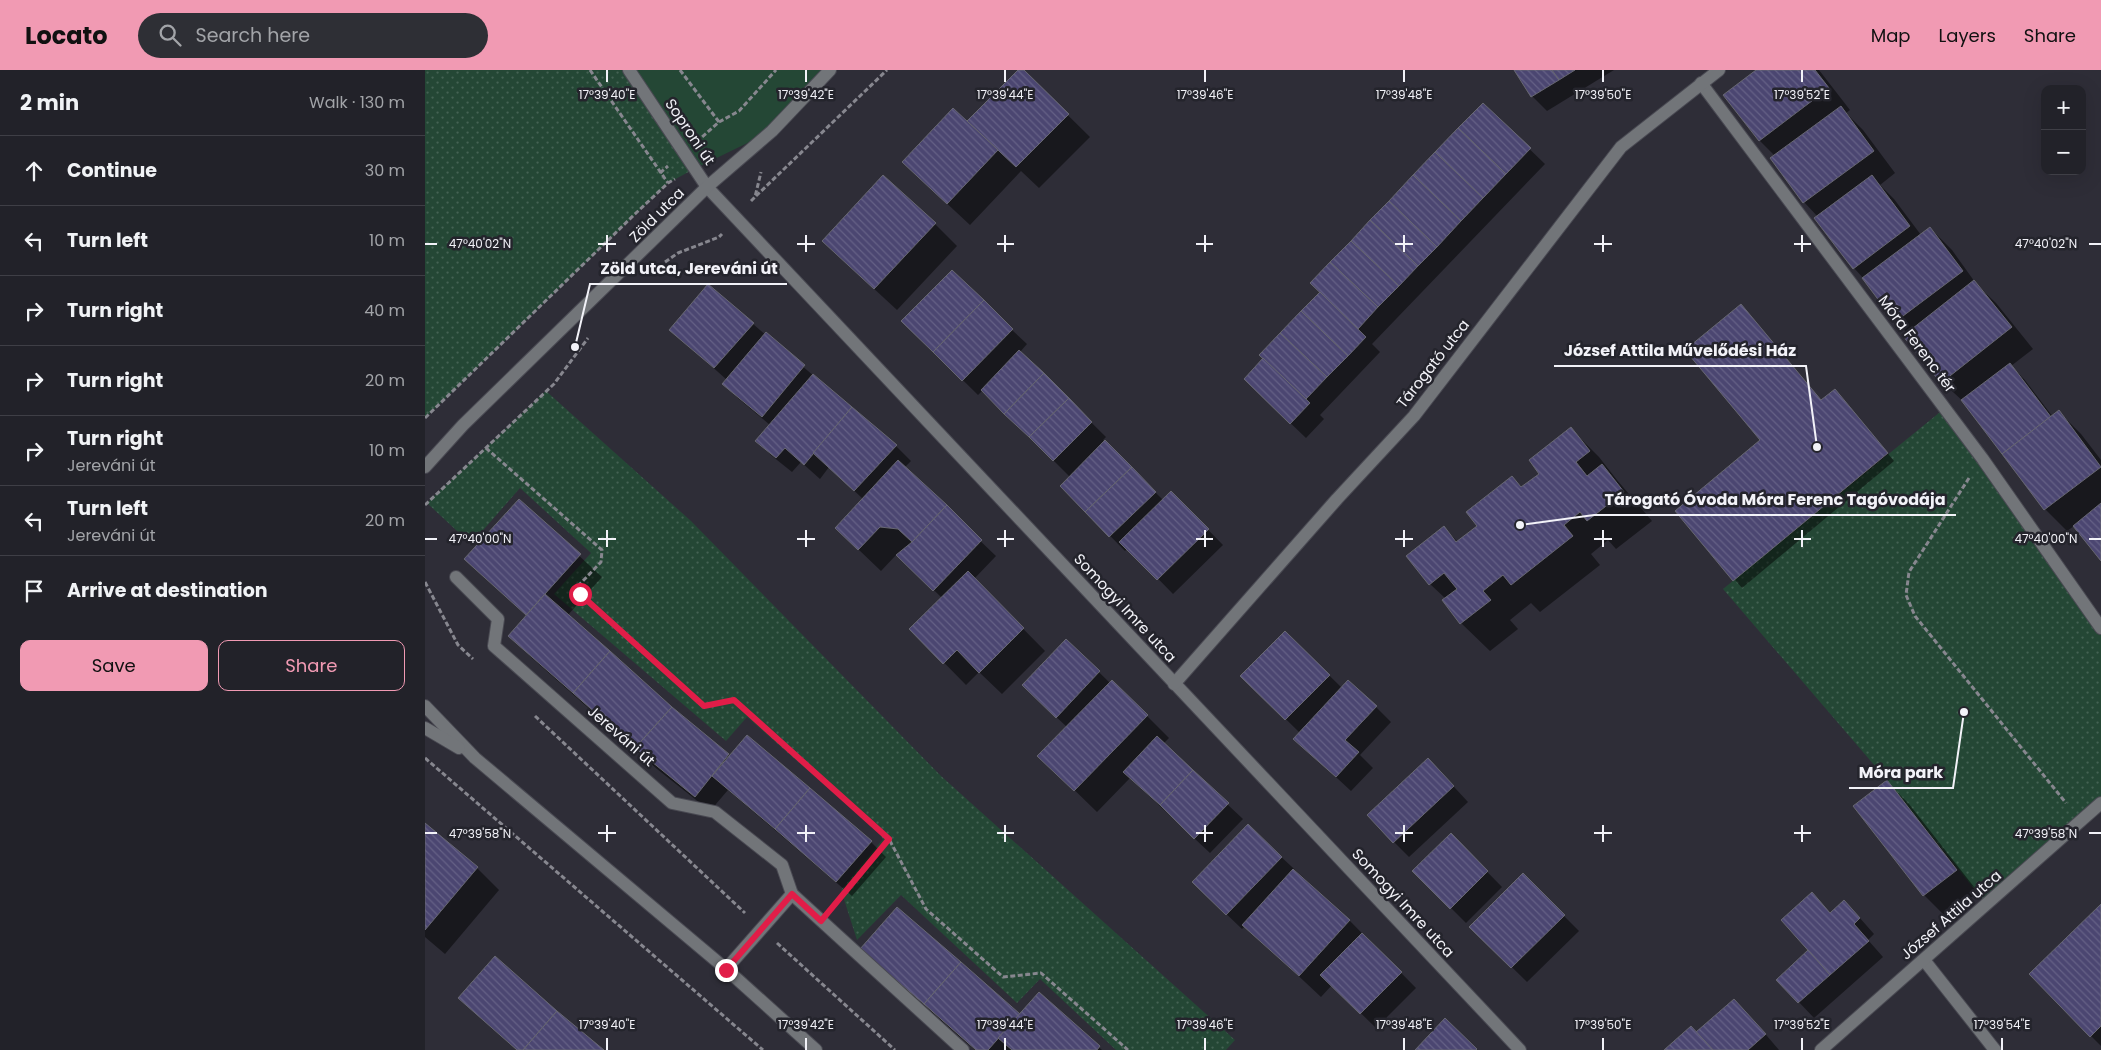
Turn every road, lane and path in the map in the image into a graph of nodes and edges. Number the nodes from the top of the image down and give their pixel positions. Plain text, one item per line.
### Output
1 (590, 70) edge
2 (629, 70) edge
3 (776, 70) edge
4 (830, 70) edge
5 (887, 70) edge
6 (1719, 70) edge
7 (1701, 83) junction
8 (719, 122) dead end
9 (695, 168) junction
10 (762, 168) dead end
11 (668, 183) junction
12 (707, 188) junction
13 (755, 197) junction
14 (736, 218) junction
15 (663, 264) dead end
16 (590, 335) dead end
17 (425, 418) edge
18 (463, 425) junction
19 (486, 448) junction
20 (425, 455) edge
21 (1982, 458) junction
22 (425, 467) edge
23 (425, 505) edge
24 (456, 577) dead end
25 (425, 582) edge
26 (2101, 628) edge
27 (480, 665) dead end
28 (1174, 684) junction
29 (425, 706) edge
30 (531, 712) dead end
31 (425, 728) edge
32 (425, 758) edge
33 (475, 758) junction
34 (2101, 803) edge
35 (2081, 821) junction
36 (889, 839) junction
37 (792, 894) junction
38 (821, 921) junction
39 (762, 929) junction
40 (1924, 960) junction
41 (726, 970) junction
42 (763, 1050) edge
43 (816, 1050) edge
44 (895, 1050) edge
45 (963, 1050) edge
46 (1128, 1050) edge
47 (1520, 1050) edge
48 (1821, 1050) edge
49 (1995, 1050) edge

1 - 11 path
2 - 9 street, Soproni út
3 - 8 path
4 - 12 street, Zöld utca
5 - 13 path
6 - 7 street, Tárogató utca
7 - 21 street, Móra Ferenc tér
7 - 28 street, Tárogató utca
9 - 11 path
9 - 12 street, Soproni út
10 - 13 path
11 - 17 path
12 - 14 street, Somogyi Imre utca
12 - 18 street, Zöld utca
13 - 14 path
14 - 15 path
14 - 28 street, Somogyi Imre utca
16 - 19 path
18 - 20 street, Zöld utca
18 - 22 street, Zöld utca
19 - 23 path
19 - 36 path
21 - 26 street, Móra Ferenc tér
21 - 35 path
24 - 37 street, Jereváni út
25 - 27 path
28 - 47 street, Somogyi Imre utca
29 - 33 street
30 - 39 path
31 - 33 street
32 - 42 path
33 - 41 street
34 - 35 street, József Attila utca
35 - 40 street, József Attila utca
36 - 38 path
36 - 46 path
37 - 38 street, Jereváni út
37 - 39 street
38 - 45 street, Jereváni út
39 - 41 street
39 - 44 path
40 - 48 street, József Attila utca
40 - 49 street
41 - 43 street

